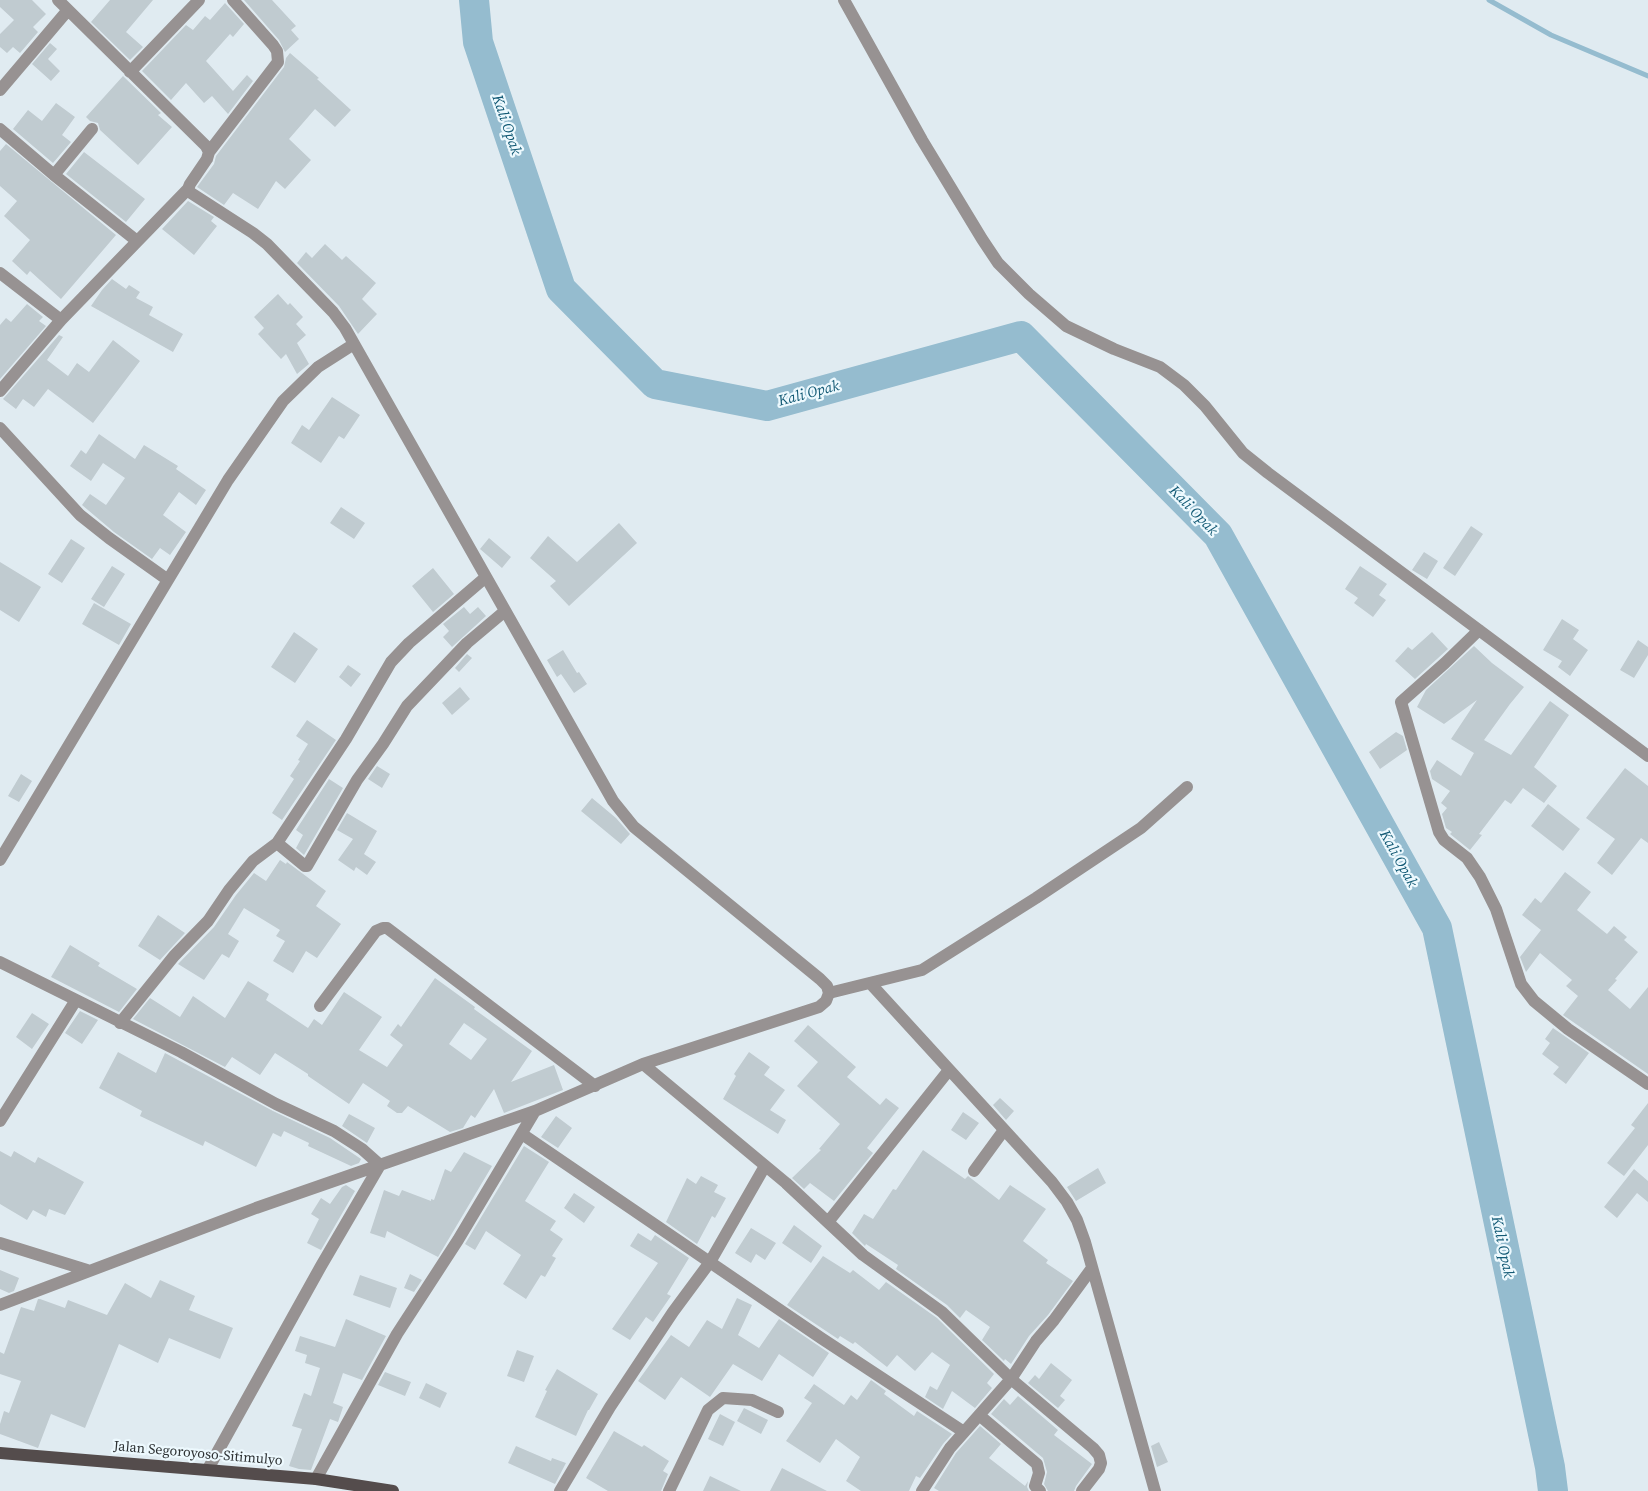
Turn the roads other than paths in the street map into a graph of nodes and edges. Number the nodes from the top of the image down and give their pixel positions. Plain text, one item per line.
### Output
1 (233, 0) edge
2 (844, 0) edge
3 (194, 2) edge
4 (64, 4) edge
5 (130, 72) junction
6 (0, 90) edge
7 (92, 128) dead end
8 (0, 129) edge
9 (209, 152) junction
10 (54, 175) junction
11 (188, 189) junction
12 (137, 241) junction
13 (0, 273) edge
14 (61, 320) junction
15 (354, 344) junction
16 (0, 391) edge
17 (0, 428) edge
18 (486, 577) junction
19 (168, 580) junction
20 (505, 611) junction
21 (1479, 630) junction
22 (1648, 756) edge
23 (1187, 787) dead end
24 (277, 843) junction
25 (0, 860) edge
26 (0, 962) edge
27 (870, 983) junction
28 (829, 993) junction
29 (76, 1000) junction
30 (320, 1006) dead end
31 (120, 1023) junction
32 (643, 1064) junction
33 (949, 1070) junction
34 (1648, 1084) edge
35 (595, 1086) junction
36 (535, 1111) junction
37 (0, 1121) edge
38 (1004, 1130) junction
39 (522, 1134) junction
40 (380, 1165) junction
41 (765, 1166) junction
42 (974, 1171) dead end
43 (828, 1222) junction
44 (0, 1243) edge
45 (710, 1262) junction
46 (1092, 1268) junction
47 (87, 1270) junction
48 (0, 1304) edge
49 (1011, 1378) junction
50 (778, 1412) dead end
51 (979, 1415) junction
52 (964, 1432) junction
53 (0, 1453) edge
54 (208, 1469) junction
55 (316, 1479) junction
56 (393, 1491) edge
57 (560, 1491) edge
58 (669, 1491) edge
59 (922, 1491) edge
60 (1040, 1491) edge
61 (1082, 1491) edge
62 (1155, 1491) edge

1 - 9 street
2 - 21 street
3 - 5 street
4 - 5 street
4 - 6 street
5 - 9 street
7 - 10 street
8 - 10 street
9 - 11 street
10 - 12 street
11 - 12 street
11 - 15 street
12 - 14 street
13 - 14 street
14 - 16 street
15 - 18 street
15 - 19 street
17 - 19 street
18 - 20 street
18 - 24 street
19 - 25 street
20 - 24 street
20 - 28 street
21 - 22 street
21 - 34 street
23 - 27 street
24 - 31 street
26 - 29 street
27 - 28 street
27 - 33 street
28 - 32 street
29 - 31 street
29 - 37 street
30 - 35 street
31 - 40 street
32 - 35 street
32 - 41 street
33 - 38 street
33 - 43 street
35 - 36 street
36 - 39 street
36 - 40 street
38 - 42 street
38 - 46 street
39 - 45 street
39 - 55 street
40 - 47 street
40 - 54 street
41 - 43 street
41 - 45 street
43 - 49 street
44 - 47 street
45 - 52 street
45 - 57 street
46 - 49 street
46 - 62 street
47 - 48 street
49 - 51 street
49 - 61 street
50 - 58 street
51 - 52 street
51 - 60 street
52 - 59 street
53 - 54 main road, Jalan Segoroyoso-Sitimulyo
54 - 55 main road, Jalan Segoroyoso-Sitimulyo
55 - 56 main road, Jalan Segoroyoso-Sitimulyo

